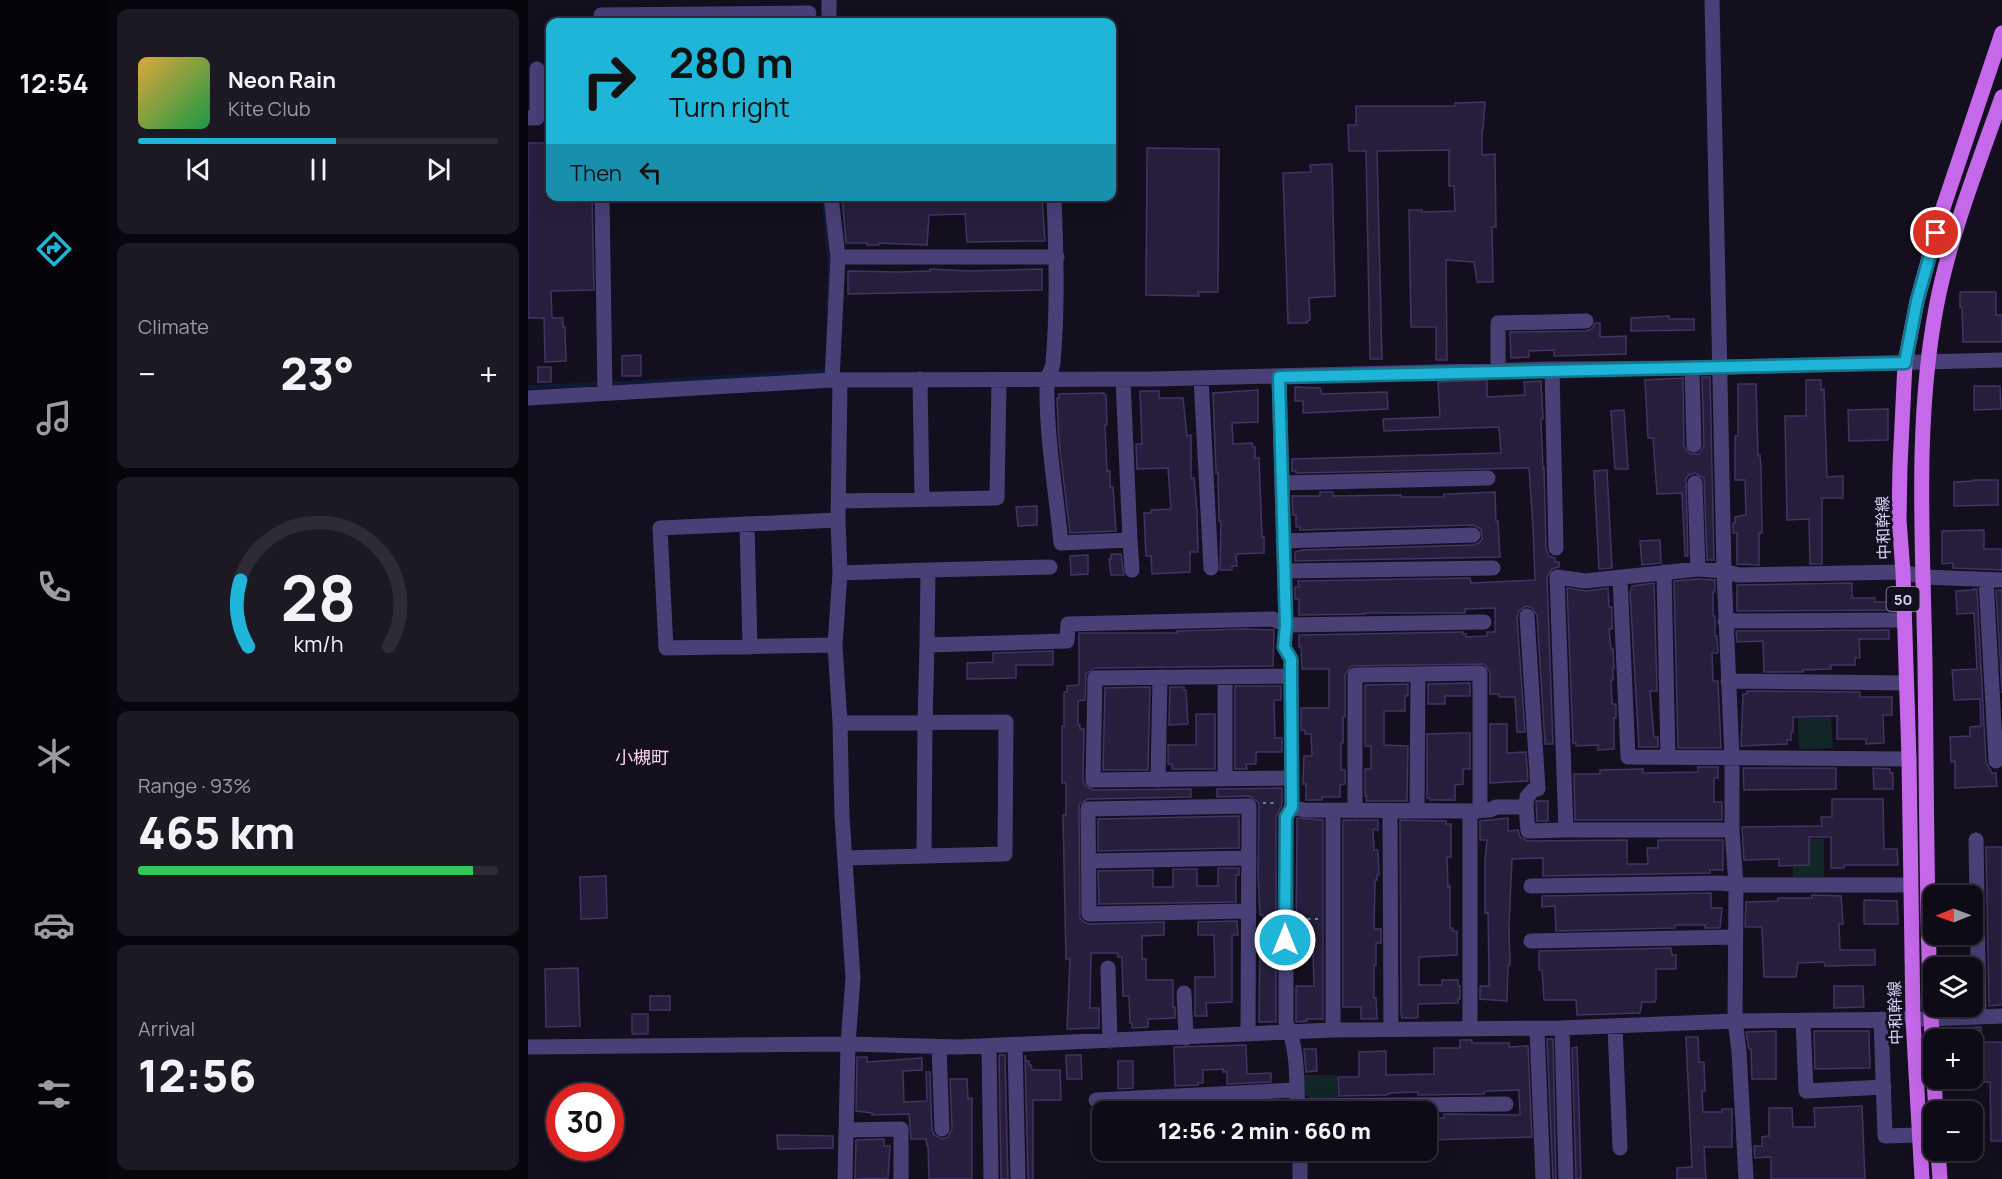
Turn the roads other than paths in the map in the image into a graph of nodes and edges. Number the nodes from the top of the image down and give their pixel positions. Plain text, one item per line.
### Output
1 (829, 0) edge
2 (1712, 0) edge
3 (601, 12) edge
4 (809, 13) dead end
5 (829, 18) edge
6 (2002, 33) edge
7 (539, 69) edge
8 (2002, 97) edge
9 (528, 118) edge
10 (602, 201) edge
11 (832, 201) edge
12 (1054, 201) edge
13 (1057, 257) junction
14 (838, 258) junction
15 (1586, 321) dead end
16 (2002, 360) edge
17 (1928, 362) junction
18 (1905, 363) junction
19 (1719, 368) junction
20 (1552, 369) junction
21 (1692, 369) junction
22 (1498, 371) junction
23 (1279, 377) junction
24 (1201, 378) junction
25 (920, 379) junction
26 (1123, 379) junction
27 (836, 380) junction
28 (1047, 380) junction
29 (999, 381) junction
30 (605, 393) junction
31 (528, 398) edge
32 (1694, 445) dead end
33 (1488, 478) dead end
34 (1282, 483) junction
35 (1695, 483) dead end
36 (922, 499) junction
37 (840, 501) junction
38 (838, 520) junction
39 (747, 524) junction
40 (1473, 535) dead end
41 (1130, 540) junction
42 (1283, 541) junction
43 (1556, 548) dead end
44 (1050, 567) dead end
45 (1211, 568) dead end
46 (1493, 568) dead end
47 (1698, 569) junction
48 (928, 570) junction
49 (1132, 570) dead end
50 (1284, 571) junction
51 (1724, 571) junction
52 (1664, 572) junction
53 (1903, 572) junction
54 (840, 573) junction
55 (1924, 577) junction
56 (1620, 578) junction
57 (1986, 580) junction
58 (2002, 580) edge
59 (1527, 616) dead end
60 (1903, 620) junction
61 (1725, 621) junction
62 (1484, 622) dead end
63 (1286, 625) junction
64 (835, 645) junction
65 (927, 645) junction
66 (750, 646) junction
67 (1418, 674) junction
68 (1291, 676) junction
69 (1160, 677) junction
70 (1225, 677) junction
71 (1728, 681) junction
72 (1906, 682) junction
73 (924, 722) junction
74 (840, 723) junction
75 (1668, 757) junction
76 (1732, 758) junction
77 (1909, 759) junction
78 (1996, 761) dead end
79 (1292, 778) junction
80 (1225, 779) junction
81 (1158, 780) junction
82 (1292, 807) junction
83 (1526, 807) junction
84 (1418, 810) junction
85 (1333, 811) junction
86 (1355, 811) junction
87 (1390, 811) junction
88 (1475, 811) junction
89 (1566, 830) junction
90 (1732, 830) junction
91 (1976, 840) dead end
92 (924, 856) junction
93 (845, 858) junction
94 (1249, 858) junction
95 (1089, 861) junction
96 (1736, 885) junction
97 (1910, 885) junction
98 (1531, 886) dead end
99 (1249, 911) junction
100 (1735, 937) junction
101 (1531, 941) dead end
102 (1978, 957) edge
103 (1108, 968) dead end
104 (1184, 993) dead end
105 (2002, 1016) edge
106 (1979, 1017) edge
107 (1983, 1017) edge
108 (1913, 1018) junction
109 (1881, 1019) junction
110 (1929, 1019) junction
111 (1803, 1020) junction
112 (1735, 1021) junction
113 (1615, 1027) junction
114 (1562, 1028) junction
115 (1391, 1029) junction
116 (1470, 1029) junction
117 (1537, 1029) junction
118 (1333, 1030) junction
119 (1290, 1033) junction
120 (1248, 1034) junction
121 (1186, 1038) junction
122 (1110, 1041) junction
123 (848, 1044) junction
124 (1015, 1045) junction
125 (989, 1046) junction
126 (528, 1047) edge
127 (939, 1047) junction
128 (1884, 1087) junction
129 (1297, 1090) junction
130 (1096, 1100) dead end
131 (1298, 1101) edge
132 (1934, 1101) edge
133 (1506, 1104) dead end
134 (1437, 1106) edge
135 (942, 1129) dead end
136 (846, 1130) junction
137 (1919, 1135) junction
138 (1620, 1148) dead end
139 (1300, 1161) edge
140 (1939, 1161) edge
141 (845, 1179) edge
142 (901, 1179) edge
143 (991, 1179) edge
144 (1018, 1179) edge
145 (1300, 1179) edge
146 (1543, 1179) edge
147 (1566, 1179) edge
148 (1746, 1179) edge
149 (1922, 1179) edge
150 (1940, 1179) edge

1 - 5 street
2 - 19 street
3 - 4 street
6 - 18 main road, 中和幹線 / 50
7 - 9 street
8 - 17 main road, 中和幹線 / 50
10 - 30 street
11 - 14 street
12 - 13 street
13 - 14 street
13 - 28 street
14 - 27 street
15 - 22 street
16 - 17 street
17 - 18 street
17 - 55 main road, 中和幹線 / 50
18 - 19 street
18 - 53 main road, 中和幹線 / 50
19 - 21 street
19 - 51 street
20 - 21 street
20 - 22 street
20 - 43 street
21 - 32 street
22 - 23 street
23 - 24 street
23 - 34 street
24 - 26 street
24 - 45 street
25 - 27 street
25 - 29 street
25 - 36 street
26 - 28 street
26 - 41 street
27 - 30 street
27 - 37 street
28 - 29 street
28 - 41 street
29 - 36 street
30 - 31 street
33 - 34 street
34 - 42 street
35 - 47 street
36 - 37 street
37 - 38 street
38 - 39 street
38 - 54 street
39 - 66 street
39 - 66 street
40 - 42 street
41 - 49 street
42 - 50 street
44 - 48 street
46 - 50 street
47 - 51 street
47 - 52 street
48 - 54 street
48 - 65 street
50 - 63 street
51 - 53 street
51 - 61 street
52 - 56 street
52 - 75 street
53 - 55 street
53 - 60 main road, 中和幹線 / 50
54 - 64 street
55 - 57 street
55 - 110 main road, 中和幹線 / 50
56 - 75 street
56 - 89 street
57 - 58 street
57 - 78 street
59 - 83 street
60 - 61 street
60 - 72 main road, 中和幹線 / 50
61 - 71 street
62 - 63 street
63 - 65 street
63 - 68 street
64 - 66 street
64 - 74 street
65 - 73 street
67 - 84 street
67 - 86 street
67 - 88 street
68 - 70 street
68 - 79 street
69 - 70 street
69 - 81 street
69 - 81 street
70 - 80 street
71 - 72 street
71 - 76 street
72 - 77 main road, 中和幹線 / 50
73 - 74 street
73 - 92 street
73 - 92 street
74 - 93 street
75 - 76 street
76 - 77 street
76 - 90 street
77 - 97 main road, 中和幹線 / 50
79 - 80 street
79 - 82 street
80 - 81 street
82 - 85 street
82 - 119 street
83 - 88 street
83 - 89 street
84 - 87 street
84 - 88 street
85 - 86 street
85 - 118 street
86 - 87 street
87 - 115 street
88 - 116 street
89 - 90 street
90 - 96 street
91 - 102 street
92 - 93 street
93 - 123 street
94 - 95 street
94 - 95 street
94 - 99 street
95 - 99 street
96 - 97 street
96 - 98 street
96 - 100 street
97 - 108 main road, 中和幹線 / 50
99 - 120 street
100 - 101 street
100 - 112 street
103 - 122 street
104 - 121 street
105 - 107 street
106 - 110 street
108 - 109 street
108 - 110 street
108 - 137 main road, 中和幹線 / 50
109 - 111 street
109 - 128 street
110 - 132 main road, 中和幹線 / 50
111 - 112 street
111 - 128 street
112 - 113 street
112 - 148 street
113 - 114 street
113 - 138 street
114 - 117 street
114 - 147 street
115 - 116 street
115 - 118 street
116 - 117 street
117 - 146 street
118 - 119 street
119 - 120 street
119 - 129 street
120 - 121 street
121 - 122 street
122 - 124 street
123 - 126 street
123 - 127 street
123 - 136 street
124 - 125 street
124 - 144 street
125 - 127 street
125 - 143 street
127 - 135 street
128 - 137 street
129 - 130 street
129 - 131 street
133 - 134 street
136 - 141 street
136 - 142 street
137 - 149 main road, 中和幹線 / 50
139 - 145 street
140 - 150 main road

